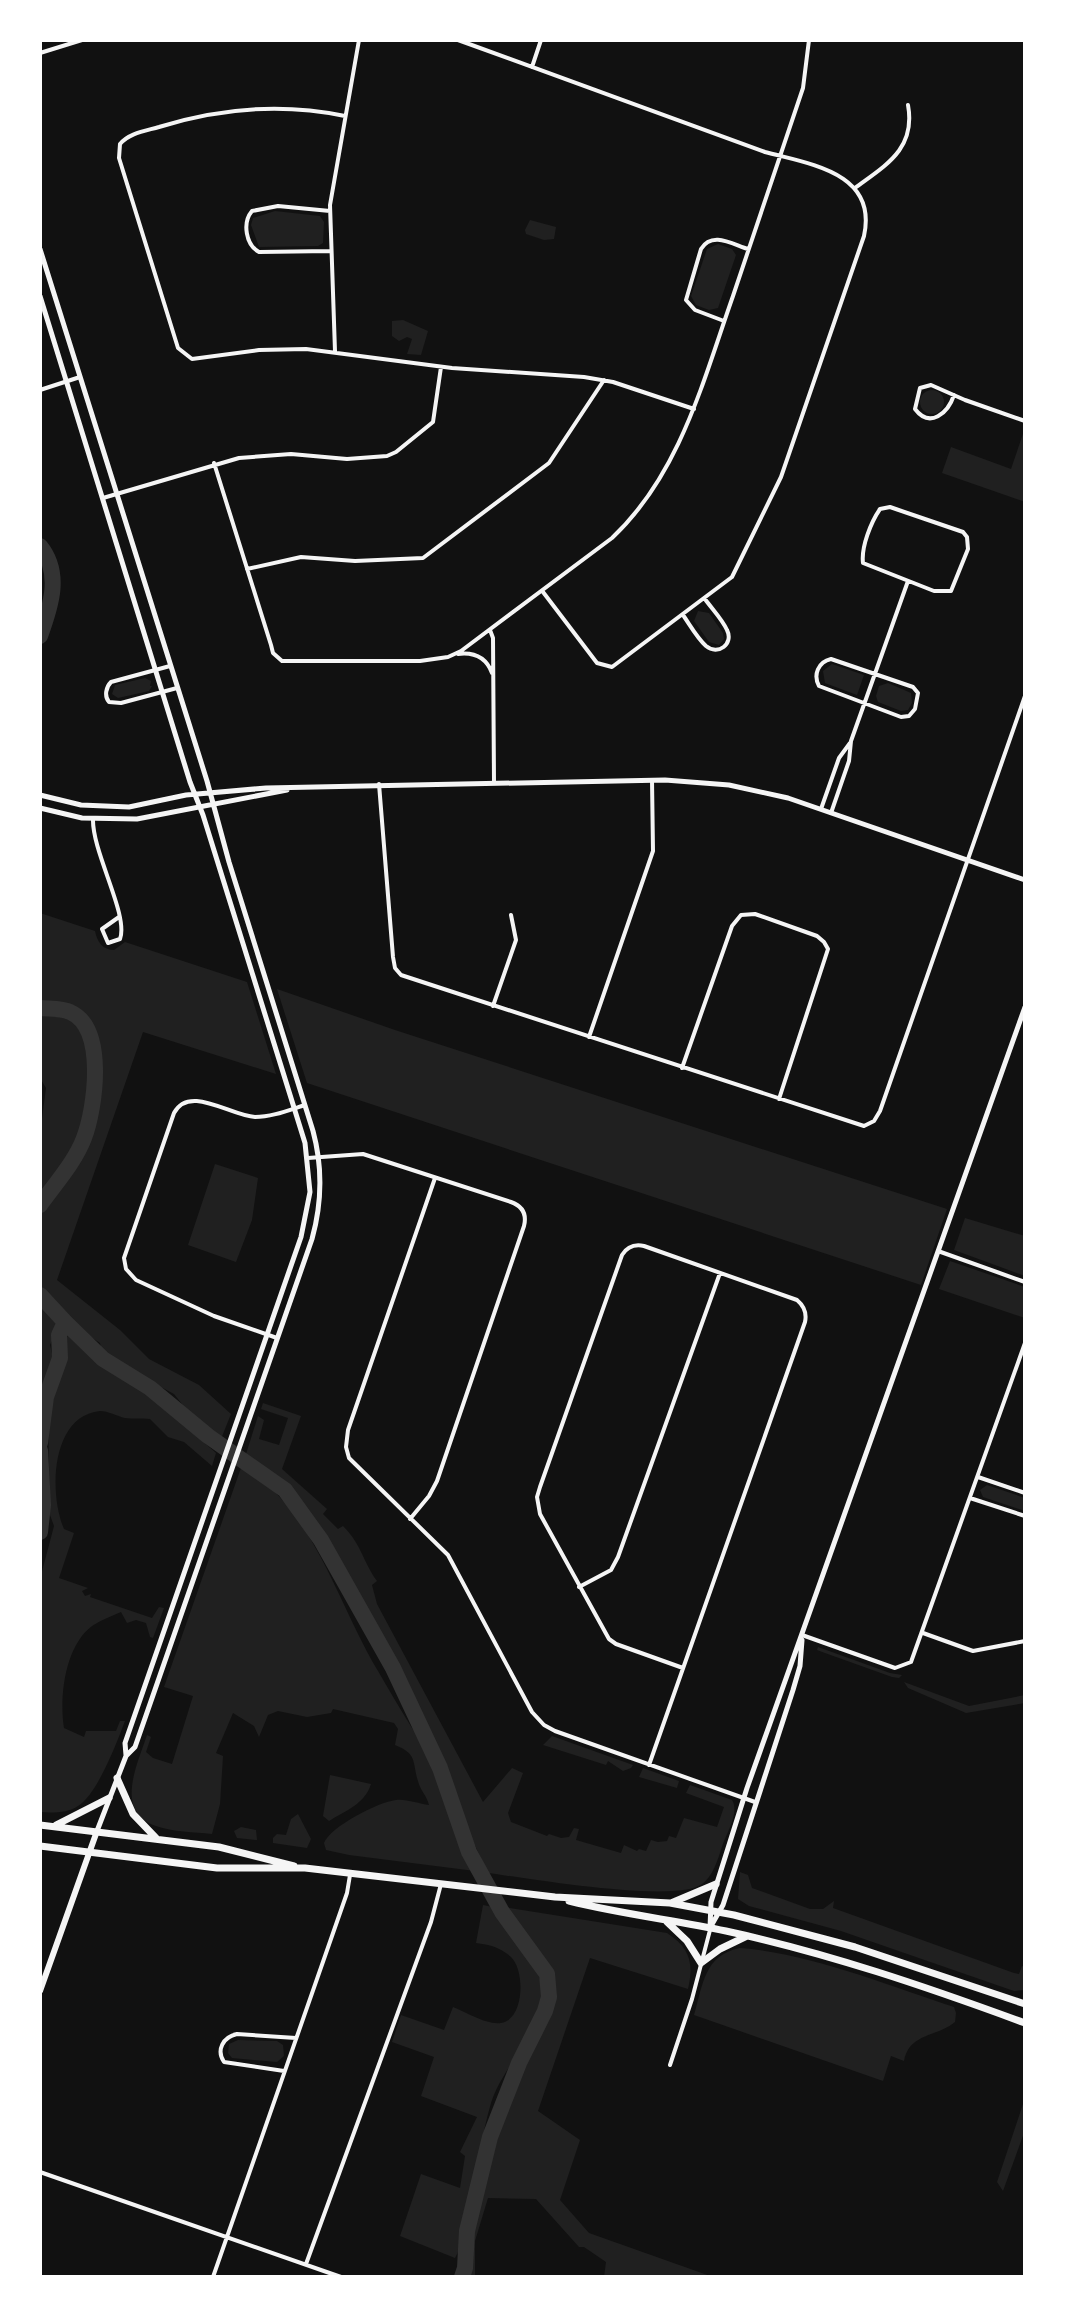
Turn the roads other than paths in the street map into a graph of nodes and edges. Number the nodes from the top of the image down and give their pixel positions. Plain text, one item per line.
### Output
1 (82, 40) edge
2 (359, 40) edge
3 (458, 40) edge
4 (541, 40) edge
5 (809, 40) edge
6 (40, 53) edge
7 (532, 67) junction
8 (908, 105) dead end
9 (345, 116) junction
10 (779, 155) junction
11 (855, 188) junction
12 (330, 211) junction
13 (40, 249) edge
14 (748, 249) junction
15 (331, 251) junction
16 (40, 296) edge
17 (724, 321) junction
18 (335, 351) junction
19 (441, 367) junction
20 (80, 377) junction
21 (604, 380) junction
22 (67, 382) junction
23 (40, 390) edge
24 (954, 395) junction
25 (694, 409) junction
26 (1025, 421) edge
27 (214, 463) junction
28 (117, 494) junction
29 (103, 498) junction
30 (247, 569) junction
31 (908, 581) junction
32 (543, 592) junction
33 (705, 599) junction
34 (683, 615) junction
35 (490, 630) junction
36 (456, 654) junction
37 (170, 666) junction
38 (157, 670) junction
39 (876, 673) junction
40 (493, 677) junction
41 (177, 688) junction
42 (163, 692) junction
43 (1025, 696) edge
44 (865, 704) junction
45 (851, 741) junction
46 (652, 780) junction
47 (494, 782) junction
48 (379, 784) junction
49 (293, 788) junction
50 (210, 793) junction
51 (195, 794) junction
52 (40, 795) edge
53 (212, 803) junction
54 (200, 806) junction
55 (40, 808) edge
56 (821, 809) junction
57 (831, 813) junction
58 (93, 819) junction
59 (967, 859) junction
60 (1025, 880) edge
61 (511, 915) dead end
62 (119, 917) junction
63 (493, 1006) junction
64 (1025, 1007) edge
65 (589, 1037) junction
66 (682, 1068) junction
67 (779, 1099) junction
68 (305, 1105) junction
69 (295, 1108) junction
70 (319, 1156) junction
71 (308, 1158) junction
72 (435, 1178) junction
73 (938, 1251) junction
74 (720, 1273) junction
75 (1025, 1282) edge
76 (267, 1335) junction
77 (277, 1338) junction
78 (1025, 1343) edge
79 (1016, 1368) junction
80 (1025, 1371) edge
81 (978, 1477) junction
82 (1025, 1493) edge
83 (970, 1498) junction
84 (1025, 1516) edge
85 (410, 1519) junction
86 (579, 1587) junction
87 (923, 1633) junction
88 (802, 1635) junction
89 (1025, 1641) edge
90 (683, 1668) junction
91 (126, 1756) junction
92 (649, 1765) junction
93 (117, 1778) junction
94 (109, 1798) junction
95 (743, 1798) junction
96 (755, 1802) junction
97 (40, 1825) edge
98 (54, 1826) junction
99 (97, 1831) junction
100 (158, 1839) junction
101 (40, 1846) edge
102 (89, 1853) junction
103 (305, 1868) junction
104 (350, 1874) junction
105 (441, 1884) junction
106 (716, 1884) junction
107 (555, 1897) junction
108 (670, 1903) junction
109 (715, 1911) junction
110 (666, 1920) junction
111 (710, 1928) junction
112 (747, 1936) junction
113 (701, 1963) junction
114 (40, 1991) edge
115 (1025, 2004) edge
116 (1025, 2023) edge
117 (296, 2038) junction
118 (670, 2065) dead end
119 (284, 2071) junction
120 (40, 2172) edge
121 (227, 2237) junction
122 (306, 2264) junction
123 (331, 2275) edge
124 (213, 2277) edge
125 (341, 2277) edge

1 - 6 street
2 - 9 street
3 - 7 street
4 - 7 street
5 - 10 street
7 - 10 street
8 - 11 street
9 - 12 street
9 - 18 street
10 - 11 street
10 - 14 street
11 - 33 street
12 - 15 street
12 - 15 street
13 - 20 street
14 - 17 street
14 - 17 street
15 - 18 street
16 - 22 street
17 - 25 street
18 - 19 street
19 - 21 street
19 - 27 street
20 - 22 street
20 - 28 street
21 - 25 street
21 - 30 street
22 - 23 street
22 - 29 street
24 - 24 street
24 - 26 street
25 - 32 street
27 - 28 street
27 - 30 street
28 - 29 street
28 - 37 street
29 - 38 street
30 - 36 street
31 - 31 street
31 - 39 street
32 - 34 street
32 - 35 street
33 - 34 street
33 - 34 street
35 - 36 street
35 - 40 street
36 - 40 street
37 - 38 street
37 - 41 street
38 - 42 street
38 - 42 street
39 - 44 street
39 - 44 street
39 - 44 street
40 - 47 street
41 - 42 street
41 - 50 street
42 - 51 street
43 - 59 street
44 - 45 street
45 - 56 street
45 - 57 street
46 - 47 street
46 - 56 street
46 - 65 street
47 - 48 street
48 - 49 street
48 - 63 street
49 - 50 street
49 - 53 street
50 - 51 street
50 - 53 street
51 - 52 street
51 - 54 street
53 - 54 street
53 - 68 street
54 - 58 street
54 - 69 street
55 - 58 street
56 - 57 street
57 - 59 street
58 - 62 street
59 - 60 street
59 - 67 street
61 - 63 street
62 - 62 street
63 - 65 street
64 - 73 street
65 - 66 street
66 - 67 street
66 - 67 street
68 - 69 street
68 - 70 street
69 - 71 street
69 - 76 street
70 - 71 street
70 - 72 street
70 - 77 street
71 - 76 street
72 - 85 street
72 - 85 street
73 - 75 street
73 - 88 street
74 - 86 street
74 - 86 street
74 - 90 street
76 - 77 street
76 - 91 street
77 - 91 street
78 - 79 street
79 - 80 street
79 - 81 street
81 - 82 street
81 - 83 street
83 - 84 street
83 - 87 street
85 - 92 street
86 - 90 street
87 - 88 street
87 - 89 street
88 - 95 street
88 - 96 street
90 - 92 street
91 - 93 street
92 - 95 street
93 - 94 street
93 - 100 highway
94 - 98 highway
94 - 99 street
95 - 96 street
95 - 106 street
96 - 109 street
97 - 98 highway
98 - 99 highway
99 - 100 highway
99 - 102 main road
100 - 103 highway
101 - 102 highway
102 - 103 highway
102 - 114 main road
103 - 104 highway
104 - 105 highway
104 - 117 street
105 - 107 highway
105 - 122 street
106 - 108 highway
106 - 109 street
107 - 108 highway
107 - 110 highway
108 - 109 highway
109 - 111 street
109 - 115 highway
110 - 111 highway
110 - 113 highway
111 - 112 highway
111 - 113 street
112 - 113 highway
112 - 116 highway
113 - 118 street
117 - 119 street
117 - 119 street
119 - 121 street
120 - 121 street
121 - 122 street
121 - 124 street
122 - 123 street
123 - 125 street

